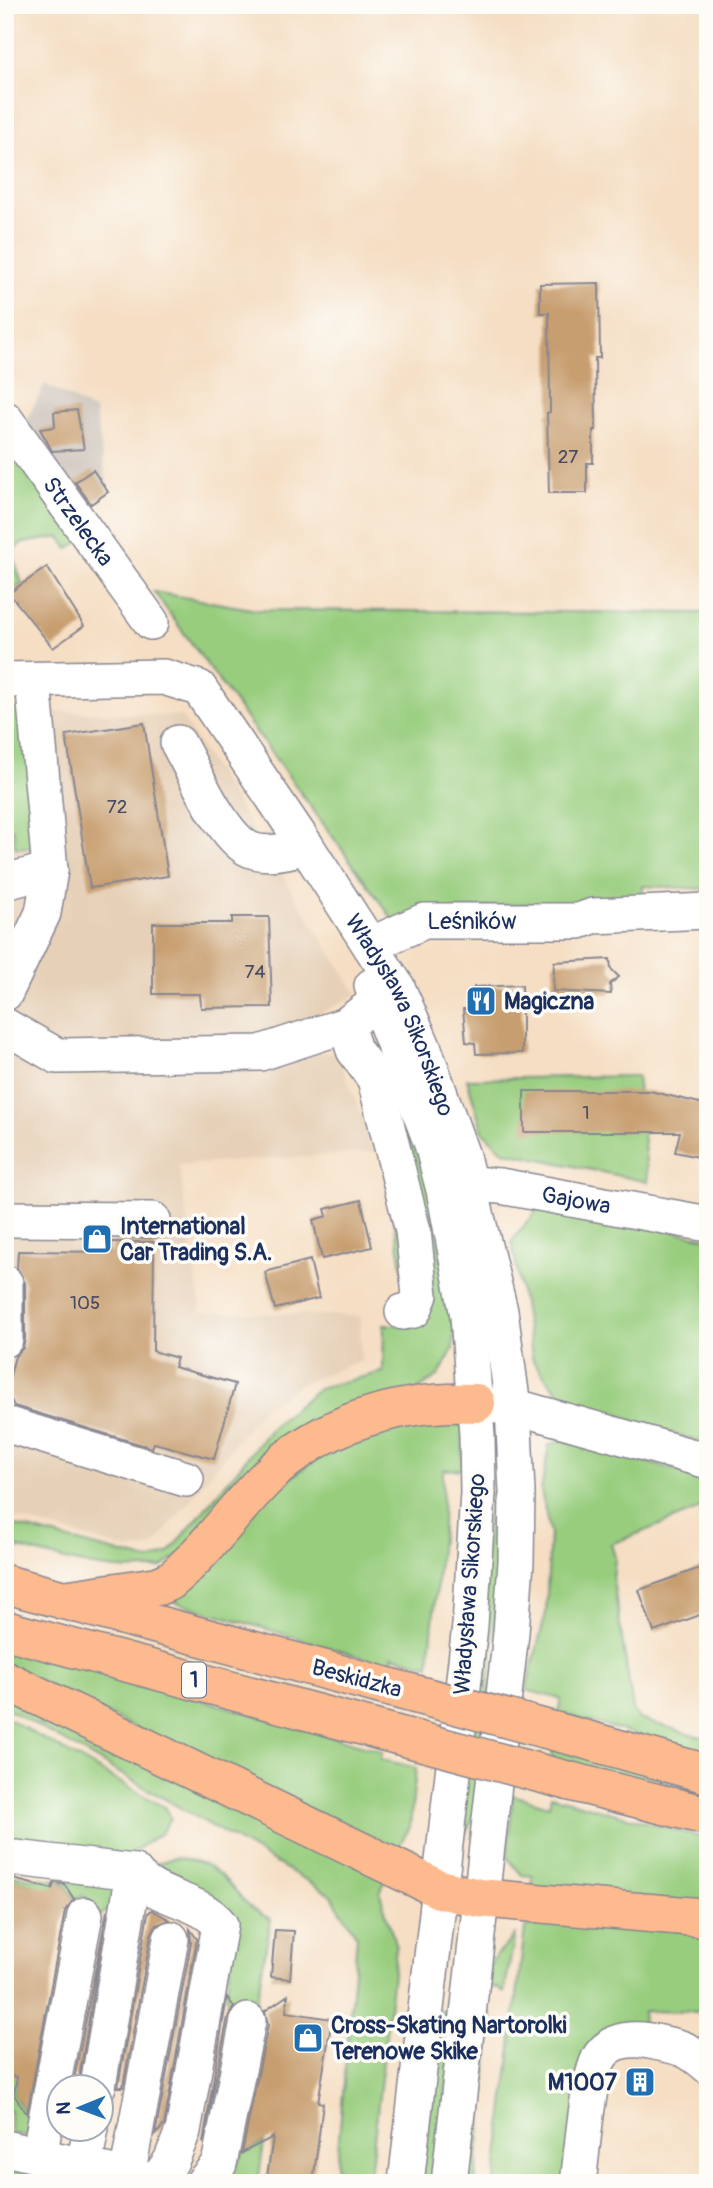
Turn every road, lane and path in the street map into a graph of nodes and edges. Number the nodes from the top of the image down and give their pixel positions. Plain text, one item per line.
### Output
1 (5, 419) edge
2 (151, 622) dead end
3 (19, 680) edge
4 (178, 743) dead end
5 (306, 846) junction
6 (50, 870) junction
7 (5, 882) edge
8 (708, 911) edge
9 (351, 916) junction
10 (370, 945) junction
11 (5, 993) edge
12 (388, 995) junction
13 (346, 1025) junction
14 (5, 1026) edge
15 (457, 1187) junction
16 (5, 1219) edge
17 (153, 1220) dead end
18 (708, 1223) edge
19 (5, 1283) edge
20 (403, 1312) dead end
21 (5, 1339) edge
22 (495, 1405) junction
23 (5, 1424) edge
24 (708, 1461) edge
25 (186, 1479) dead end
26 (5, 1584) edge
27 (63, 1600) junction
28 (5, 1630) edge
29 (5, 1680) edge
30 (708, 1774) edge
31 (708, 1816) edge
32 (5, 1860) edge
33 (134, 1872) junction
34 (439, 1889) junction
35 (479, 1898) junction
36 (85, 1915) dead end
37 (708, 1918) edge
38 (171, 1939) dead end
39 (248, 2021) dead end
40 (708, 2066) edge
41 (101, 2072) edge
42 (89, 2142) edge
43 (5, 2148) edge
44 (39, 2156) junction
45 (84, 2166) junction
46 (147, 2180) edge
47 (203, 2183) edge
48 (406, 2183) edge
49 (449, 2183) edge
50 (578, 2183) edge

1 - 2 street, Strzelecka
3 - 5 street
3 - 6 street
4 - 5 street
5 - 9 street
6 - 7 street
6 - 11 street
8 - 10 street, Leśników
9 - 10 street, Władysława Sikorskiego
9 - 12 street, Władysława Sikorskiego
10 - 12 street, Władysława Sikorskiego
12 - 13 street
12 - 15 street, Władysława Sikorskiego
13 - 14 street
13 - 20 street
15 - 18 street, Gajowa
15 - 22 street, Władysława Sikorskiego
16 - 17 street
19 - 21 street
22 - 24 street
22 - 27 main road
22 - 34 street, Władysława Sikorskiego
22 - 35 street, Władysława Sikorskiego
23 - 25 street
26 - 27 main road, Beskidzka / 1
27 - 30 main road, Beskidzka / 1, bridge
28 - 31 main road, Beskidzka / 1, bridge
29 - 34 main road
32 - 33 street
33 - 41 street
33 - 46 street
34 - 35 main road
34 - 48 street, Władysława Sikorskiego
35 - 37 main road
35 - 49 street, Władysława Sikorskiego
36 - 44 street
38 - 46 street
39 - 47 street
40 - 50 street
42 - 45 street
43 - 44 street
44 - 45 street
45 - 46 street

